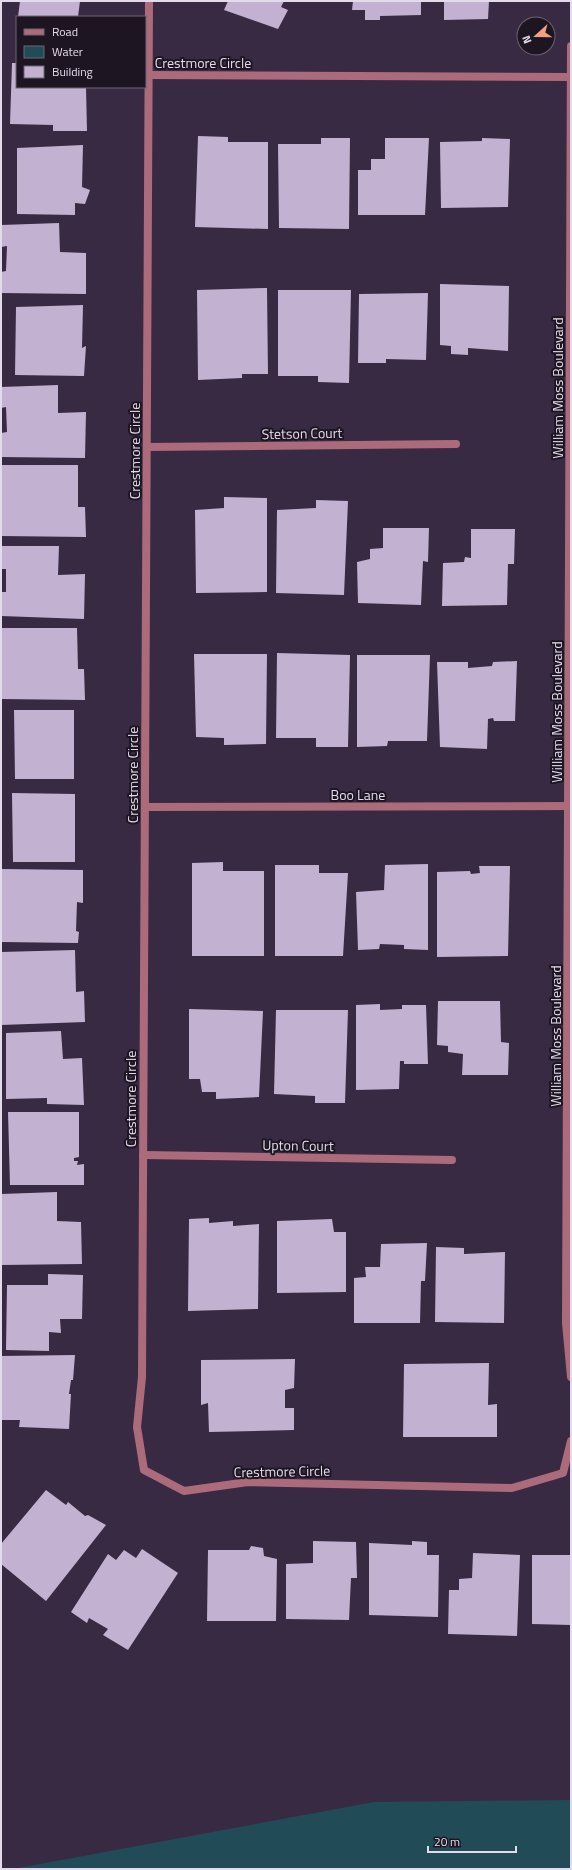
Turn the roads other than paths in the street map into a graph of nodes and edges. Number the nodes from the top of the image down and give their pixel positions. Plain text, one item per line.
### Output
1 (149, 1) edge
2 (571, 46) edge
3 (147, 75) junction
4 (571, 77) edge
5 (570, 440) edge
6 (456, 444) dead end
7 (147, 447) junction
8 (570, 806) edge
9 (145, 807) junction
10 (143, 1156) junction
11 (452, 1160) dead end
12 (571, 1377) edge
13 (571, 1441) edge

1 - 3 street
2 - 4 street, William Moss Boulevard
3 - 4 street, Crestmore Circle
3 - 7 street, Crestmore Circle
4 - 5 street, William Moss Boulevard
5 - 8 street, William Moss Boulevard
6 - 7 street, Stetson Court
7 - 9 street, Crestmore Circle
8 - 9 street, Boo Lane
8 - 12 street, William Moss Boulevard
9 - 10 street, Crestmore Circle
10 - 11 street, Upton Court
10 - 13 street, Crestmore Circle

